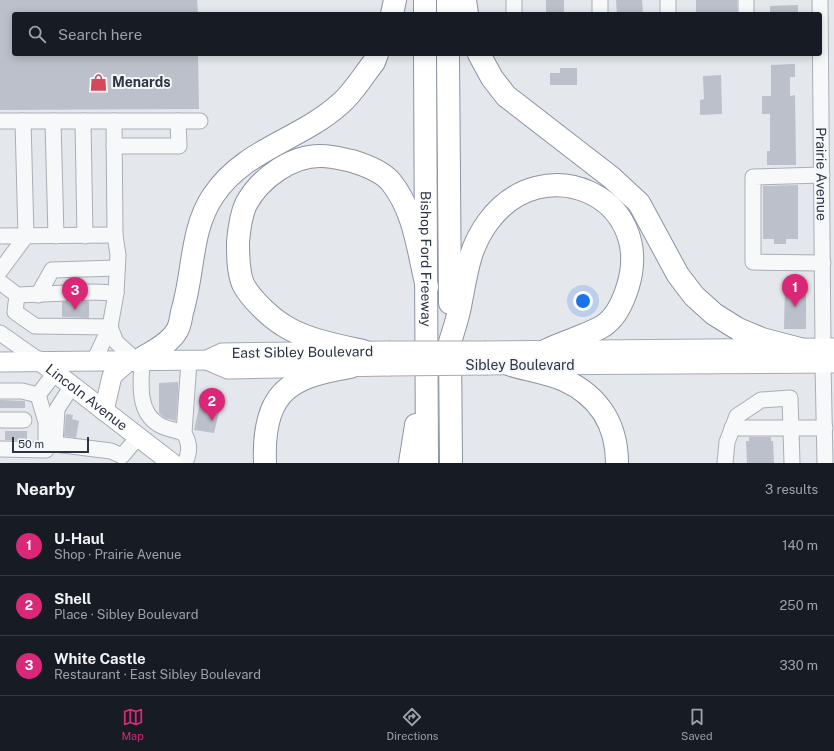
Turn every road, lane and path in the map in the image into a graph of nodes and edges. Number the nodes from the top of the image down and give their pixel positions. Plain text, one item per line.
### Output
1 (395, 0) edge
2 (425, 0) edge
3 (448, 0) edge
4 (464, 0) edge
5 (514, 0) edge
6 (600, 0) edge
7 (668, 0) edge
8 (746, 0) edge
9 (820, 0) edge
10 (392, 12) edge
11 (425, 12) edge
12 (448, 12) edge
13 (467, 12) edge
14 (514, 12) edge
15 (600, 12) edge
16 (668, 12) edge
17 (746, 12) edge
18 (820, 12) edge
19 (822, 47) edge
20 (834, 47) edge
21 (376, 56) edge
22 (426, 56) edge
23 (448, 56) edge
24 (480, 56) edge
25 (820, 56) edge
26 (0, 120) edge
27 (24, 120) junction
28 (53, 121) junction
29 (83, 121) junction
30 (114, 121) junction
31 (178, 121) junction
32 (200, 121) dead end
33 (114, 146) junction
34 (822, 175) junction
35 (115, 235) junction
36 (0, 236) edge
37 (26, 236) junction
38 (56, 236) junction
39 (85, 236) junction
40 (118, 268) junction
41 (0, 271) edge
42 (826, 272) edge
43 (0, 282) edge
44 (427, 287) junction
45 (116, 293) junction
46 (38, 295) junction
47 (828, 295) edge
48 (17, 296) junction
49 (829, 320) edge
50 (110, 327) junction
51 (0, 333) edge
52 (450, 342) junction
53 (800, 349) junction
54 (547, 350) junction
55 (828, 356) edge
56 (488, 358) junction
57 (357, 359) junction
58 (198, 360) junction
59 (40, 361) junction
60 (94, 361) junction
61 (136, 361) junction
62 (0, 362) edge
63 (511, 365) junction
64 (55, 373) junction
65 (427, 382) junction
66 (72, 386) junction
67 (0, 391) edge
68 (38, 395) junction
69 (104, 411) junction
70 (0, 420) edge
71 (24, 420) dead end
72 (450, 420) junction
73 (791, 426) junction
74 (732, 428) junction
75 (825, 428) junction
76 (184, 433) junction
77 (138, 437) junction
78 (0, 449) edge
79 (119, 460) edge
80 (174, 463) edge
81 (265, 463) edge
82 (410, 463) edge
83 (427, 463) edge
84 (451, 463) edge
85 (464, 463) edge
86 (617, 463) edge
87 (725, 463) edge
88 (792, 463) edge
89 (825, 463) edge

1 - 10 highway
2 - 11 highway
3 - 12 highway
4 - 13 highway
5 - 14 street
6 - 15 street
7 - 16 street
8 - 17 street
9 - 18 street, Prairie Avenue
19 - 20 street
21 - 61 highway
22 - 44 highway, Bishop Ford Freeway
23 - 52 highway, Bishop Ford Freeway
24 - 53 highway
25 - 34 street, Prairie Avenue
26 - 27 street
27 - 28 street
27 - 37 street
28 - 29 street
28 - 38 street
29 - 30 street
29 - 39 street
30 - 31 street
30 - 33 street
31 - 32 street
31 - 33 street
33 - 35 street
34 - 42 street, Prairie Avenue
34 - 42 street
35 - 39 street
35 - 40 street
36 - 37 street
37 - 38 street
37 - 41 street
38 - 39 street
40 - 45 street
40 - 46 street
42 - 47 street, Prairie Avenue
43 - 48 street
44 - 57 highway
44 - 65 highway, Bishop Ford Freeway
45 - 46 street
45 - 50 street
46 - 48 street
47 - 49 street, Prairie Avenue
48 - 50 street
49 - 55 street, Prairie Avenue
50 - 60 street
50 - 61 street
51 - 59 street, Lincoln Avenue
52 - 54 highway
52 - 72 highway, Bishop Ford Freeway
53 - 54 main road, Sibley Boulevard
53 - 55 main road, Sibley Boulevard
54 - 56 main road, Sibley Boulevard
55 - 63 main road, Sibley Boulevard
55 - 75 street, Prairie Avenue
56 - 57 main road, East Sibley Boulevard, bridge
56 - 63 main road, Sibley Boulevard
57 - 58 main road
57 - 81 highway
58 - 61 main road
58 - 76 street
59 - 60 main road
59 - 62 main road
59 - 64 main road, Lincoln Avenue
60 - 61 main road
61 - 69 main road
61 - 76 street
63 - 86 highway
64 - 66 main road, Lincoln Avenue
64 - 68 street
65 - 82 highway
65 - 83 highway, Bishop Ford Freeway
66 - 69 main road, Lincoln Avenue
66 - 79 street
67 - 68 street
68 - 78 street
69 - 77 main road, Lincoln Avenue
70 - 71 street
72 - 84 highway, Bishop Ford Freeway
72 - 85 highway
73 - 74 street
73 - 74 street
73 - 75 street
73 - 88 street
74 - 87 street
75 - 89 street, Prairie Avenue
76 - 80 street
77 - 79 street
77 - 80 main road, Lincoln Avenue

